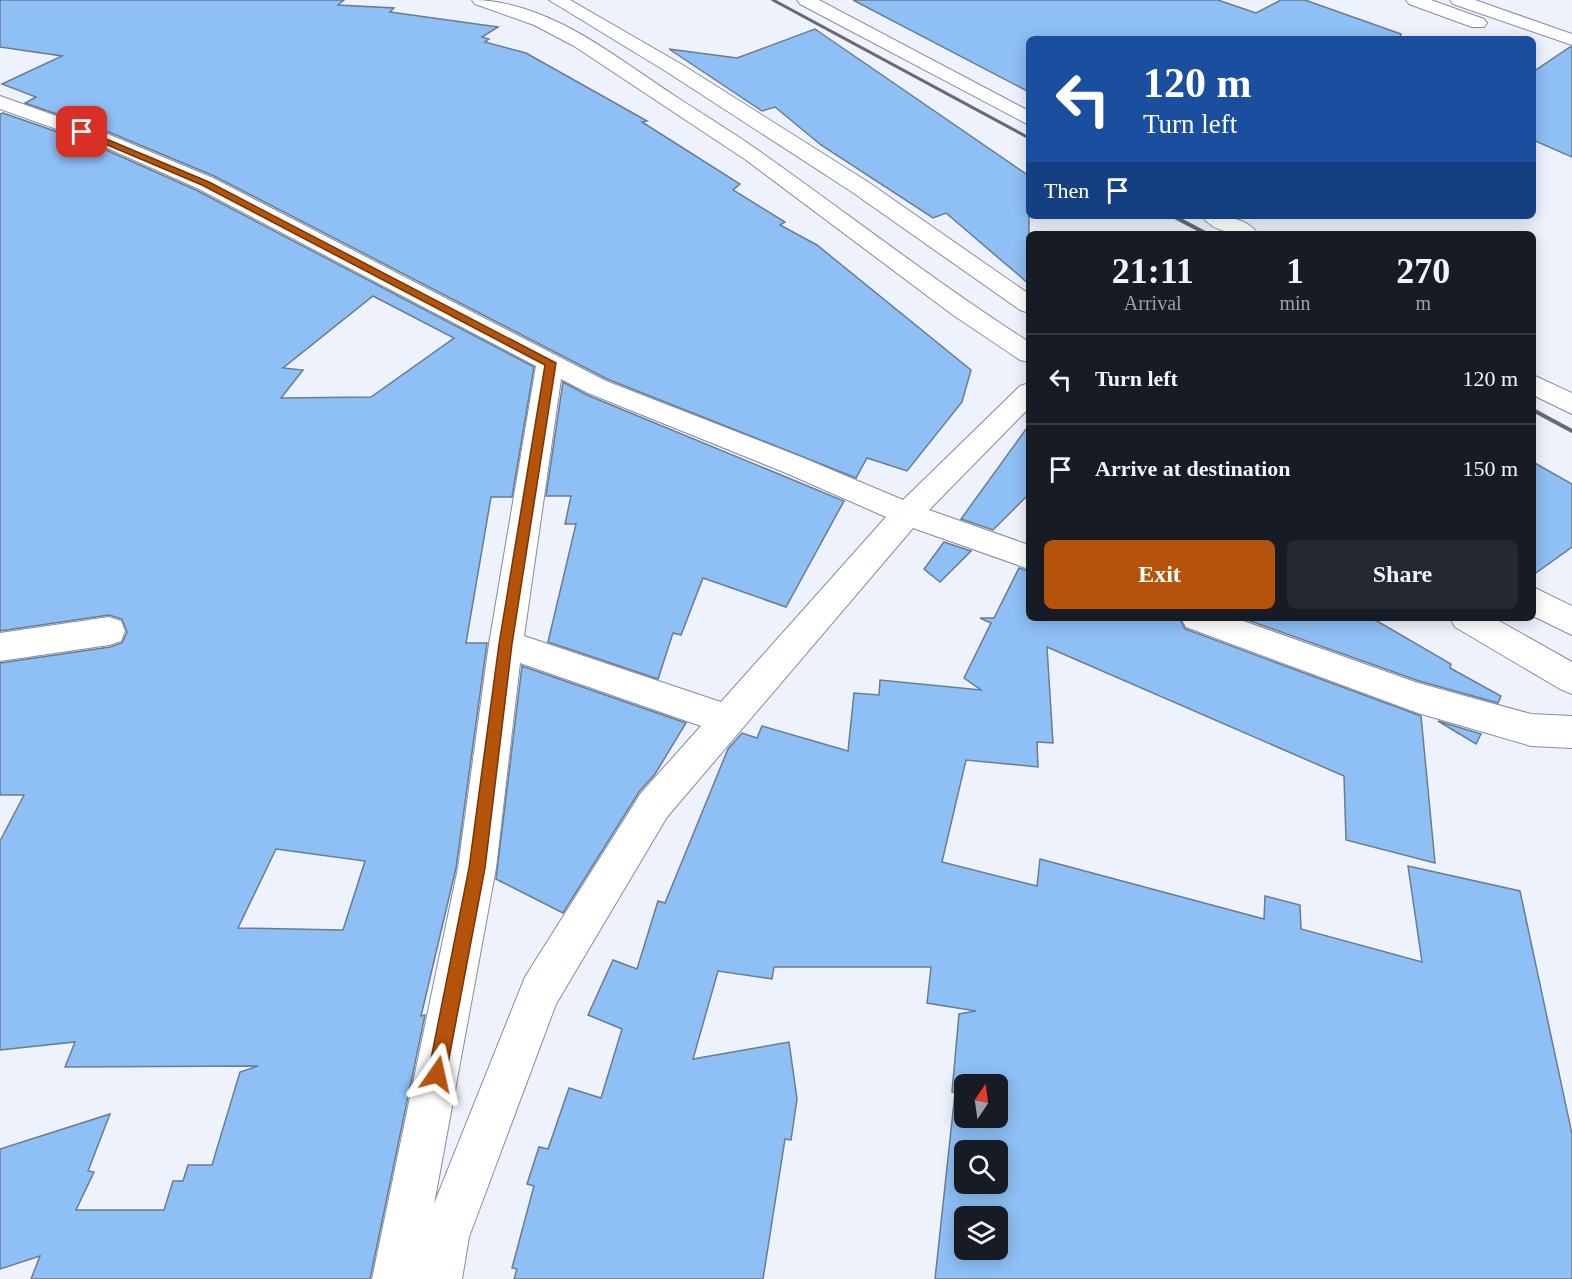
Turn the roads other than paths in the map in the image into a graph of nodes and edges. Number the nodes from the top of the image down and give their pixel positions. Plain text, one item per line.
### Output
1 (481, 0) edge
2 (558, 0) edge
3 (806, 0) edge
4 (1415, 0) edge
5 (1459, 0) edge
6 (1517, 36) edge
7 (1572, 40) edge
8 (1536, 43) edge
9 (1572, 56) edge
10 (0, 102) edge
11 (1026, 117) edge
12 (1219, 219) edge
13 (1241, 231) edge
14 (1026, 303) edge
15 (1026, 352) edge
16 (550, 363) junction
17 (1536, 386) edge
18 (1026, 395) edge
19 (1572, 405) edge
20 (907, 513) junction
21 (1026, 556) edge
22 (1536, 602) edge
23 (1205, 621) edge
24 (1471, 621) edge
25 (1572, 622) edge
26 (109, 632) dead end
27 (506, 644) junction
28 (0, 647) edge
29 (1572, 679) edge
30 (728, 720) junction
31 (1572, 732) edge
32 (396, 1279) edge
33 (438, 1279) edge

1 - 15 street
2 - 14 street
3 - 11 street
4 - 6 street
5 - 7 street
8 - 9 street
10 - 16 street
12 - 13 street
16 - 20 street
16 - 27 street
17 - 19 street
18 - 20 street
20 - 21 street
20 - 30 street
22 - 25 street
23 - 31 street
24 - 29 street
26 - 28 street
27 - 30 street
27 - 32 street
30 - 33 street

